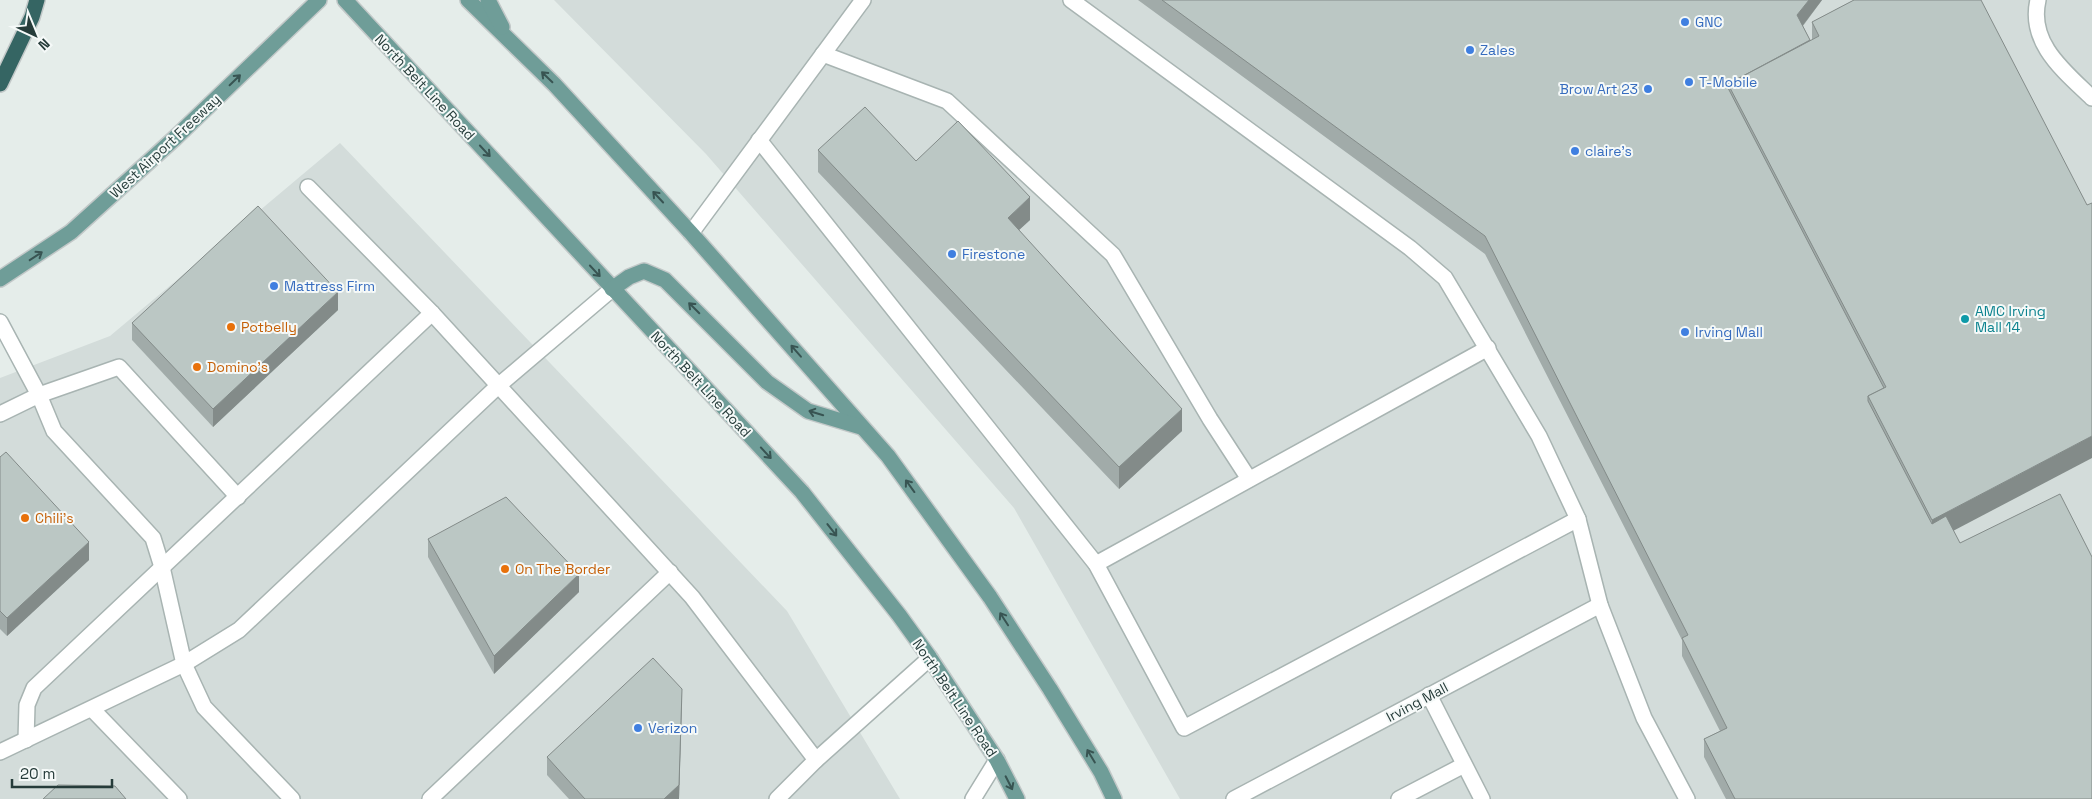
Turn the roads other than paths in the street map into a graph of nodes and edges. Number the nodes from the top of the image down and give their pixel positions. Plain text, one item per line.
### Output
1 (37, 0) edge
2 (319, 0) edge
3 (344, 0) edge
4 (468, 0) edge
5 (488, 0) edge
6 (863, 0) edge
7 (1071, 0) edge
8 (2038, 0) edge
9 (508, 39) junction
10 (823, 54) junction
11 (0, 84) edge
12 (2092, 98) edge
13 (759, 140) junction
14 (308, 187) dead end
15 (691, 233) junction
16 (0, 279) edge
17 (612, 289) junction
18 (432, 313) junction
19 (0, 322) edge
20 (1488, 348) junction
21 (498, 386) junction
22 (39, 395) junction
23 (0, 414) edge
24 (863, 428) junction
25 (1249, 479) junction
26 (238, 497) junction
27 (1578, 519) junction
28 (1096, 564) junction
29 (162, 567) junction
30 (670, 572) junction
31 (1600, 605) junction
32 (930, 658) junction
33 (184, 664) junction
34 (1429, 695) junction
35 (92, 709) junction
36 (26, 740) junction
37 (0, 752) edge
38 (816, 760) junction
39 (997, 760) junction
40 (1464, 765) junction
41 (180, 799) edge
42 (292, 799) edge
43 (430, 799) edge
44 (777, 799) edge
45 (973, 799) edge
46 (1017, 799) edge
47 (1114, 799) edge
48 (1234, 799) edge
49 (1400, 799) edge
50 (1482, 799) edge
51 (1687, 799) edge

1 - 11 highway
16 -> 2 main road, West Airport Freeway
3 -> 17 main road, North Belt Line Road
4 - 9 main road
5 - 9 main road
6 - 10 lane
7 - 20 lane
8 - 12 lane
15 -> 9 main road
10 - 13 lane
10 - 25 lane
13 - 15 lane
13 - 28 lane
14 - 18 lane
24 -> 15 main road
17 - 21 lane
24 -> 17 main road
17 -> 32 main road, North Belt Line Road
18 - 21 lane
18 - 26 lane
19 - 22 lane
20 - 25 lane
20 - 27 lane
21 - 30 lane
21 - 33 lane
22 - 23 lane
22 - 26 lane
22 - 29 lane
47 -> 24 main road
25 - 28 lane
26 - 29 lane
27 - 28 lane
27 - 31 lane
29 - 33 lane
29 - 36 lane
30 - 38 lane
30 - 43 lane
31 - 34 lane, Irving Mall
31 - 51 lane
32 - 38 lane
32 - 39 main road, North Belt Line Road
33 - 35 lane
33 - 42 lane
34 - 40 lane
34 - 48 lane, Irving Mall
35 - 36 lane
35 - 41 lane
36 - 37 lane
38 - 44 lane
39 - 45 lane
39 -> 46 main road, North Belt Line Road
40 - 49 lane
40 - 50 lane

